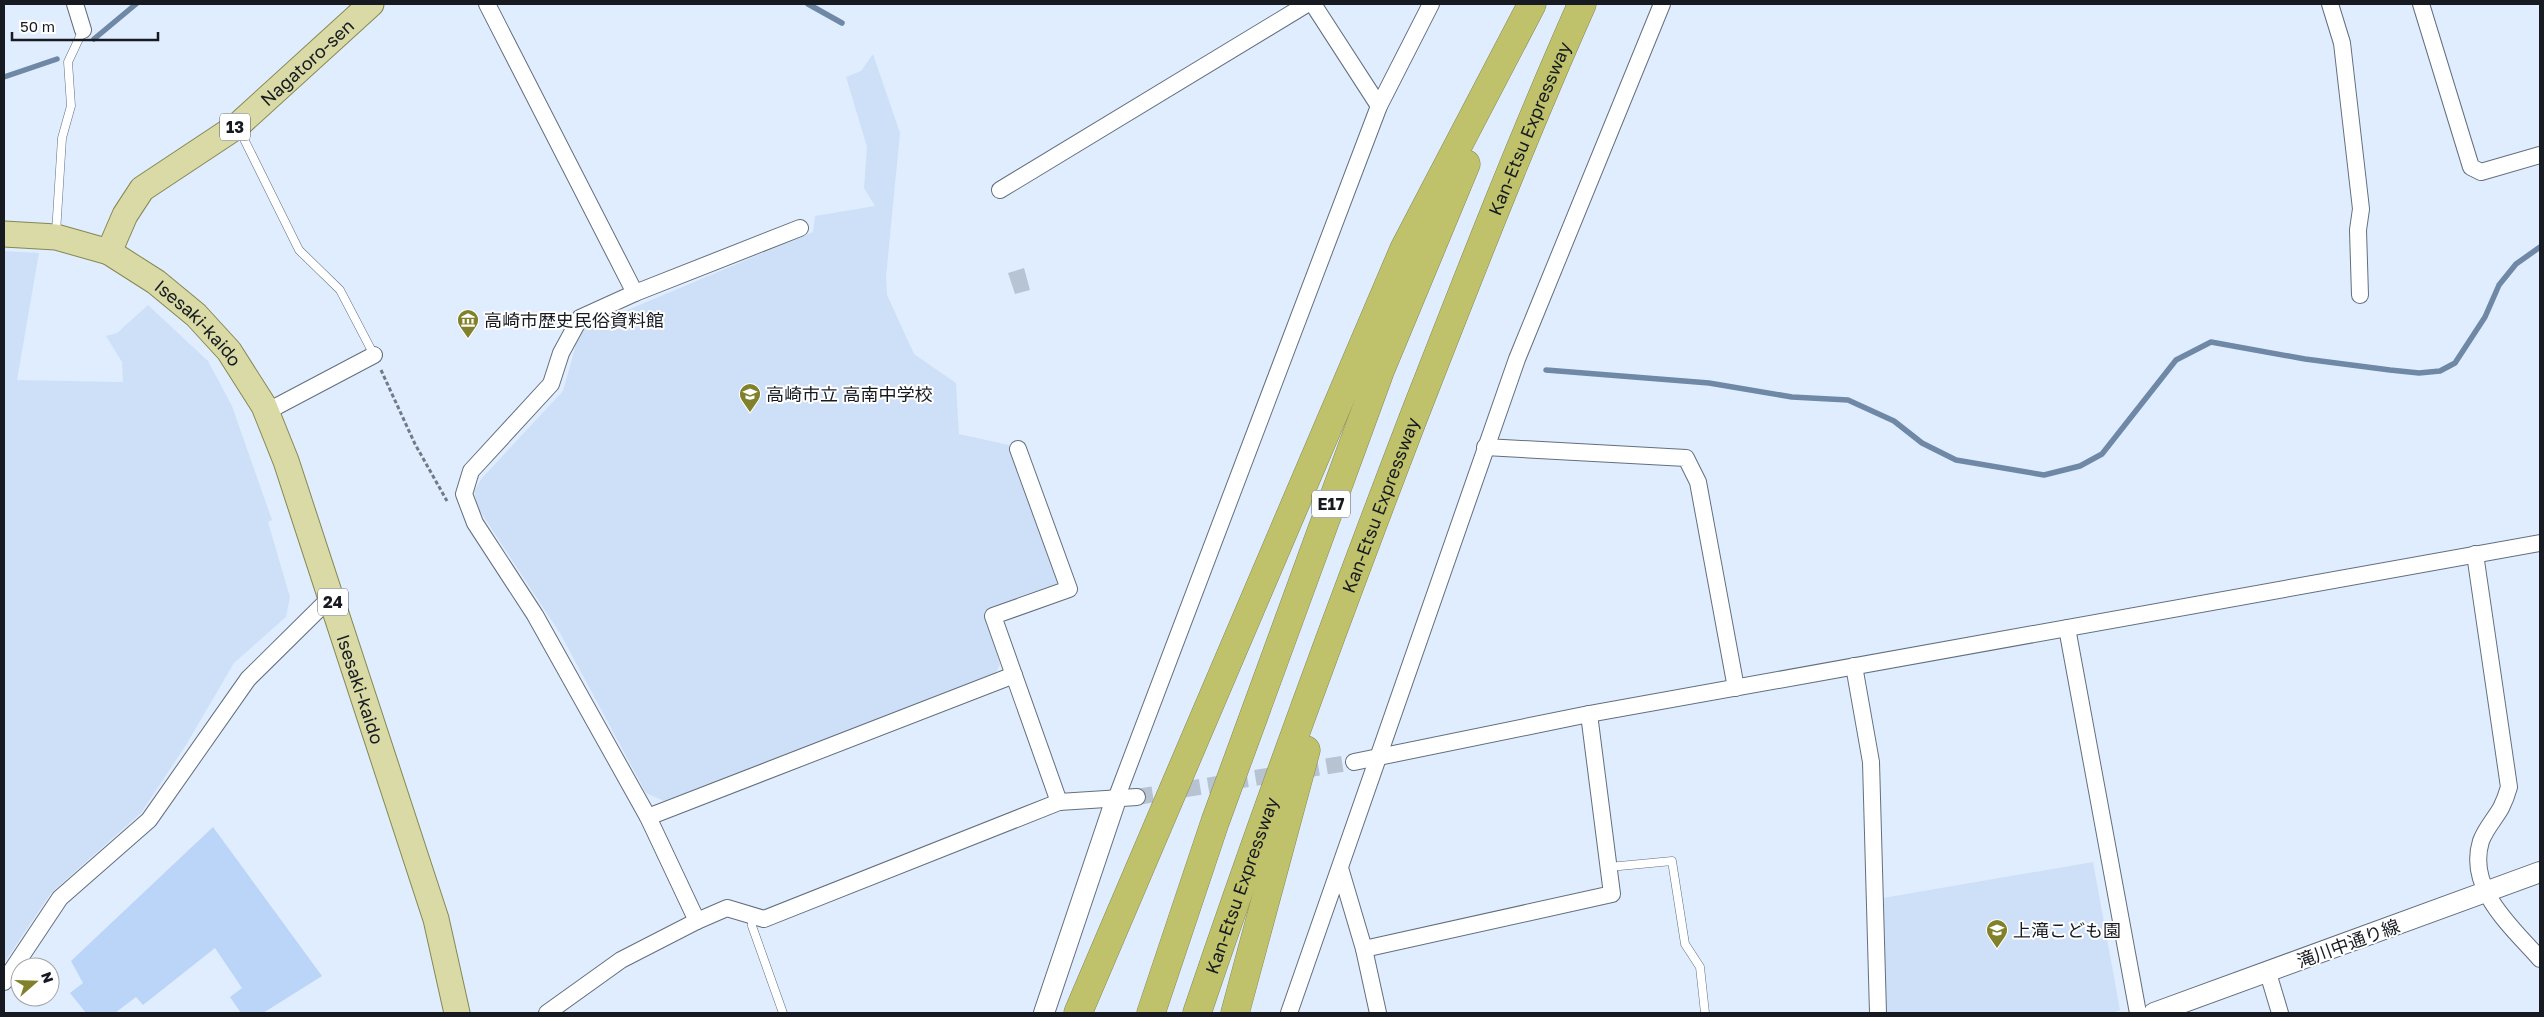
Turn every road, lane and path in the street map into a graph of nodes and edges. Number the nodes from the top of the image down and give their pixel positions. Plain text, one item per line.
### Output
1 (371, 4) edge
2 (486, 4) edge
3 (1307, 4) edge
4 (1312, 4) edge
5 (1431, 4) edge
6 (1532, 4) edge
7 (1582, 4) edge
8 (1662, 4) edge
9 (2330, 4) edge
10 (2421, 4) edge
11 (78, 5) edge
12 (83, 30) joint
13 (1378, 106) junction
14 (237, 126) junction
15 (2540, 155) edge
16 (1000, 190) dead end
17 (800, 228) dead end
18 (4, 234) edge
19 (56, 237) junction
20 (109, 252) junction
21 (635, 293) junction
22 (2360, 295) dead end
23 (374, 354) junction
24 (266, 412) junction
25 (1485, 448) junction
26 (1018, 449) dead end
27 (434, 478) dead end
28 (2540, 543) edge
29 (2475, 554) junction
30 (1356, 568) junction
31 (331, 597) junction
32 (2067, 628) junction
33 (1854, 666) junction
34 (1014, 674) junction
35 (1736, 688) junction
36 (1589, 714) junction
37 (1376, 758) junction
38 (1354, 762) tunnel mouth
39 (1136, 797) tunnel mouth
40 (1116, 799) junction
41 (1059, 802) junction
42 (648, 817) junction
43 (1609, 867) junction
44 (1340, 868) junction
45 (2540, 872) edge
46 (2486, 892) junction
47 (752, 916) junction
48 (697, 921) junction
49 (1364, 949) junction
50 (2540, 959) edge
51 (2268, 973) junction
52 (4, 982) edge
53 (457, 1013) edge
54 (547, 1013) edge
55 (783, 1013) edge
56 (1044, 1013) edge
57 (1078, 1013) edge
58 (1152, 1013) edge
59 (1197, 1013) edge
60 (1235, 1013) edge
61 (1289, 1013) edge
62 (1378, 1013) edge
63 (1705, 1013) edge
64 (1878, 1013) edge
65 (2138, 1013) edge
66 (2154, 1013) edge
67 (2280, 1013) edge

1 - 14 main road, Nagatoro-sen / 13
2 - 21 street
3 - 16 street
4 - 13 street
5 - 13 street
6 - 57 highway
6 - 58 highway, E17
7 - 30 highway, Kan-Etsu Expressway / E17
8 - 25 street
9 - 22 street
10 - 15 street
11 - 12 street
12 - 19 lane
13 - 40 street
14 - 20 main road, Nagatoro-sen / 13
14 - 23 lane
17 - 21 street
18 - 19 main road
19 - 20 main road
20 - 24 main road, Isesaki-kaido / 24
21 - 42 street
23 - 24 street
23 - 27 path
24 - 31 main road, Isesaki-kaido / 24
25 - 35 street
25 - 37 street
26 - 34 street
28 - 29 street
29 - 32 street
29 - 46 street
30 - 59 highway, Kan-Etsu Expressway / E17
30 - 60 highway
31 - 52 street
31 - 53 main road, Isesaki-kaido / 24
32 - 33 street
32 - 65 street
33 - 35 street
33 - 64 street
34 - 41 street
34 - 42 street
35 - 36 street
36 - 37 street
36 - 43 street
37 - 38 street
37 - 44 street
39 - 40 street
40 - 41 street
40 - 56 street
41 - 47 street
42 - 48 street
43 - 49 street
43 - 63 lane
44 - 49 street
44 - 61 street
45 - 46 street, 滝川中通り線
46 - 50 street
46 - 51 street, 滝川中通り線
47 - 48 street
47 - 55 lane
48 - 54 street
49 - 62 street
51 - 66 street, 滝川中通り線
51 - 67 street

